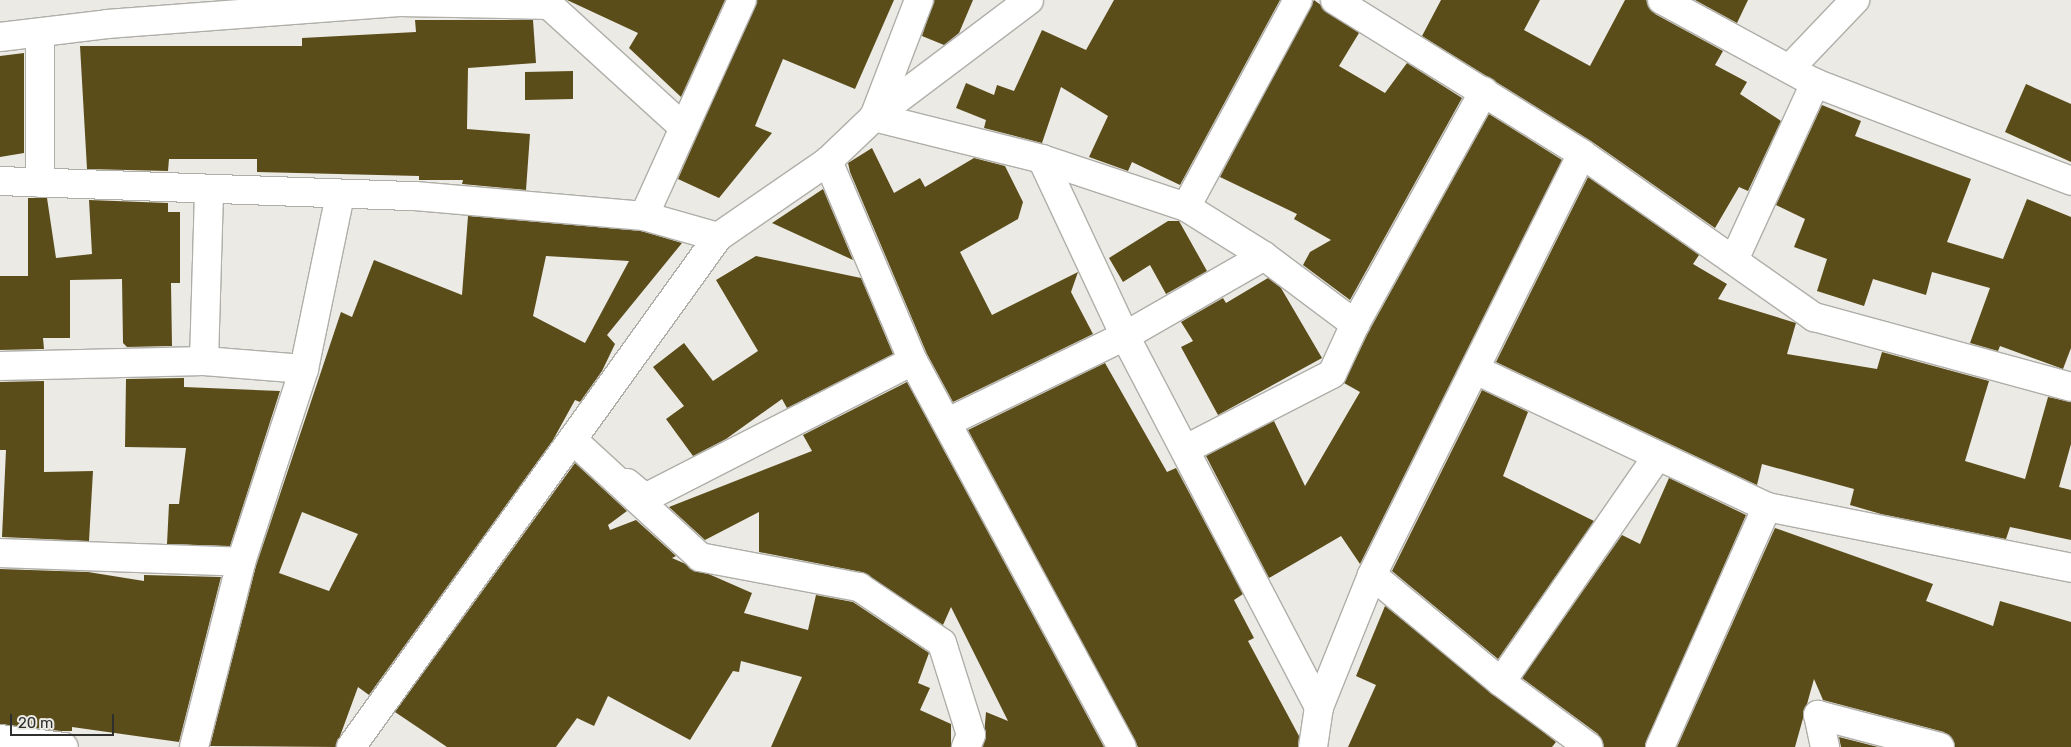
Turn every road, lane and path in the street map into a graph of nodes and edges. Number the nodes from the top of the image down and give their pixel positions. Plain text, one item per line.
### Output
1 (742, 0) edge
2 (919, 0) edge
3 (1030, 0) edge
4 (1298, 0) edge
5 (1335, 0) edge
6 (1662, 0) edge
7 (1854, 0) edge
8 (399, 1) edge
9 (241, 6) edge
10 (1689, 6) edge
11 (107, 12) edge
12 (40, 34) junction
13 (0, 37) edge
14 (1791, 67) junction
15 (1815, 82) junction
16 (1484, 91) junction
17 (874, 117) junction
18 (683, 127) junction
19 (1582, 154) junction
20 (1042, 158) junction
21 (828, 161) junction
22 (0, 181) edge
23 (2071, 181) edge
24 (40, 183) junction
25 (209, 191) junction
26 (340, 195) junction
27 (1186, 207) junction
28 (644, 216) junction
29 (718, 237) junction
30 (1264, 256) junction
31 (1734, 260) junction
32 (1355, 324) junction
33 (1125, 336) junction
34 (913, 360) junction
35 (204, 361) junction
36 (0, 366) edge
37 (304, 369) junction
38 (1478, 371) junction
39 (2071, 387) edge
40 (948, 422) junction
41 (575, 442) junction
42 (1186, 449) junction
43 (1658, 457) junction
44 (1767, 507) junction
45 (0, 553) edge
46 (241, 562) junction
47 (2071, 568) edge
48 (1372, 575) junction
49 (1500, 682) junction
50 (1319, 707) junction
51 (0, 739) edge
52 (64, 747) edge
53 (194, 747) edge
54 (351, 747) edge
55 (966, 747) edge
56 (1122, 747) edge
57 (1314, 747) edge
58 (1589, 747) edge
59 (1660, 747) edge
60 (1826, 747) edge
61 (1940, 747) edge

1 - 18 street
2 - 17 street
3 - 17 street
4 - 27 street
5 - 16 street
6 - 10 street
7 - 14 street
8 - 9 street
8 - 18 street
9 - 11 street
10 - 14 street
11 - 12 street
12 - 13 street
12 - 24 street
14 - 15 street
15 - 23 street
15 - 31 street
16 - 19 street
16 - 32 street
17 - 20 street
17 - 21 street
18 - 28 street
19 - 31 street
19 - 38 street
20 - 27 street
20 - 33 street
21 - 29 street
21 - 34 street
22 - 24 street
24 - 25 street
25 - 26 street
25 - 35 street
26 - 28 street
26 - 37 street
27 - 30 street
28 - 29 street
29 - 41 street
30 - 32 street
30 - 33 street
31 - 39 street
32 - 42 street
33 - 40 street
33 - 42 street
34 - 40 street
34 - 41 street
35 - 36 street
35 - 37 street
37 - 46 street
38 - 43 street
38 - 48 street
40 - 56 street
41 - 54 street
41 - 55 street
42 - 50 street
43 - 44 street
43 - 49 street
44 - 47 street
44 - 59 street
45 - 46 street
46 - 53 street
48 - 49 street
48 - 50 street
49 - 58 street
50 - 57 street
51 - 52 street
60 - 61 street

